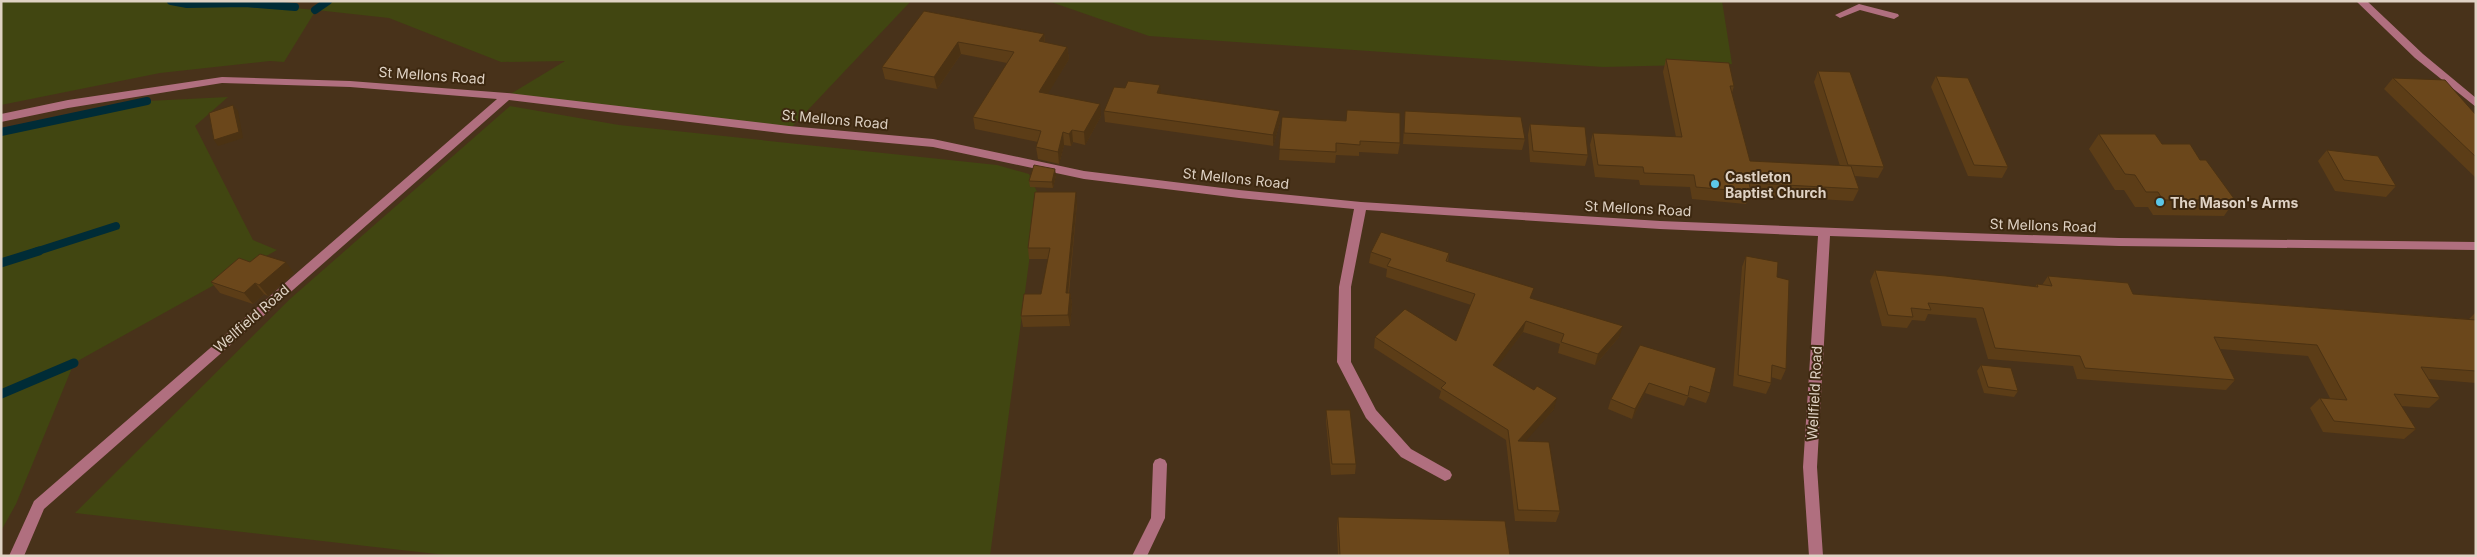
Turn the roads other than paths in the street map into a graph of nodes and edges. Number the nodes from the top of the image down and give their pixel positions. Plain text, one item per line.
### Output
1 (2361, 1) edge
2 (1857, 4) edge
3 (1840, 15) dead end
4 (1894, 16) dead end
5 (507, 96) junction
6 (2476, 104) edge
7 (1, 118) edge
8 (1361, 206) junction
9 (1824, 230) junction
10 (2476, 246) edge
11 (1160, 464) dead end
12 (1445, 475) dead end
13 (1819, 553) edge
14 (16, 556) edge
15 (1139, 556) edge

1 - 6 street
2 - 3 street
2 - 4 street
5 - 7 street, St Mellons Road
5 - 8 street, St Mellons Road
5 - 14 street, Wellfield Road
8 - 9 street, St Mellons Road
8 - 12 street
9 - 10 street, St Mellons Road
9 - 13 street, Wellfield Road
11 - 15 street

